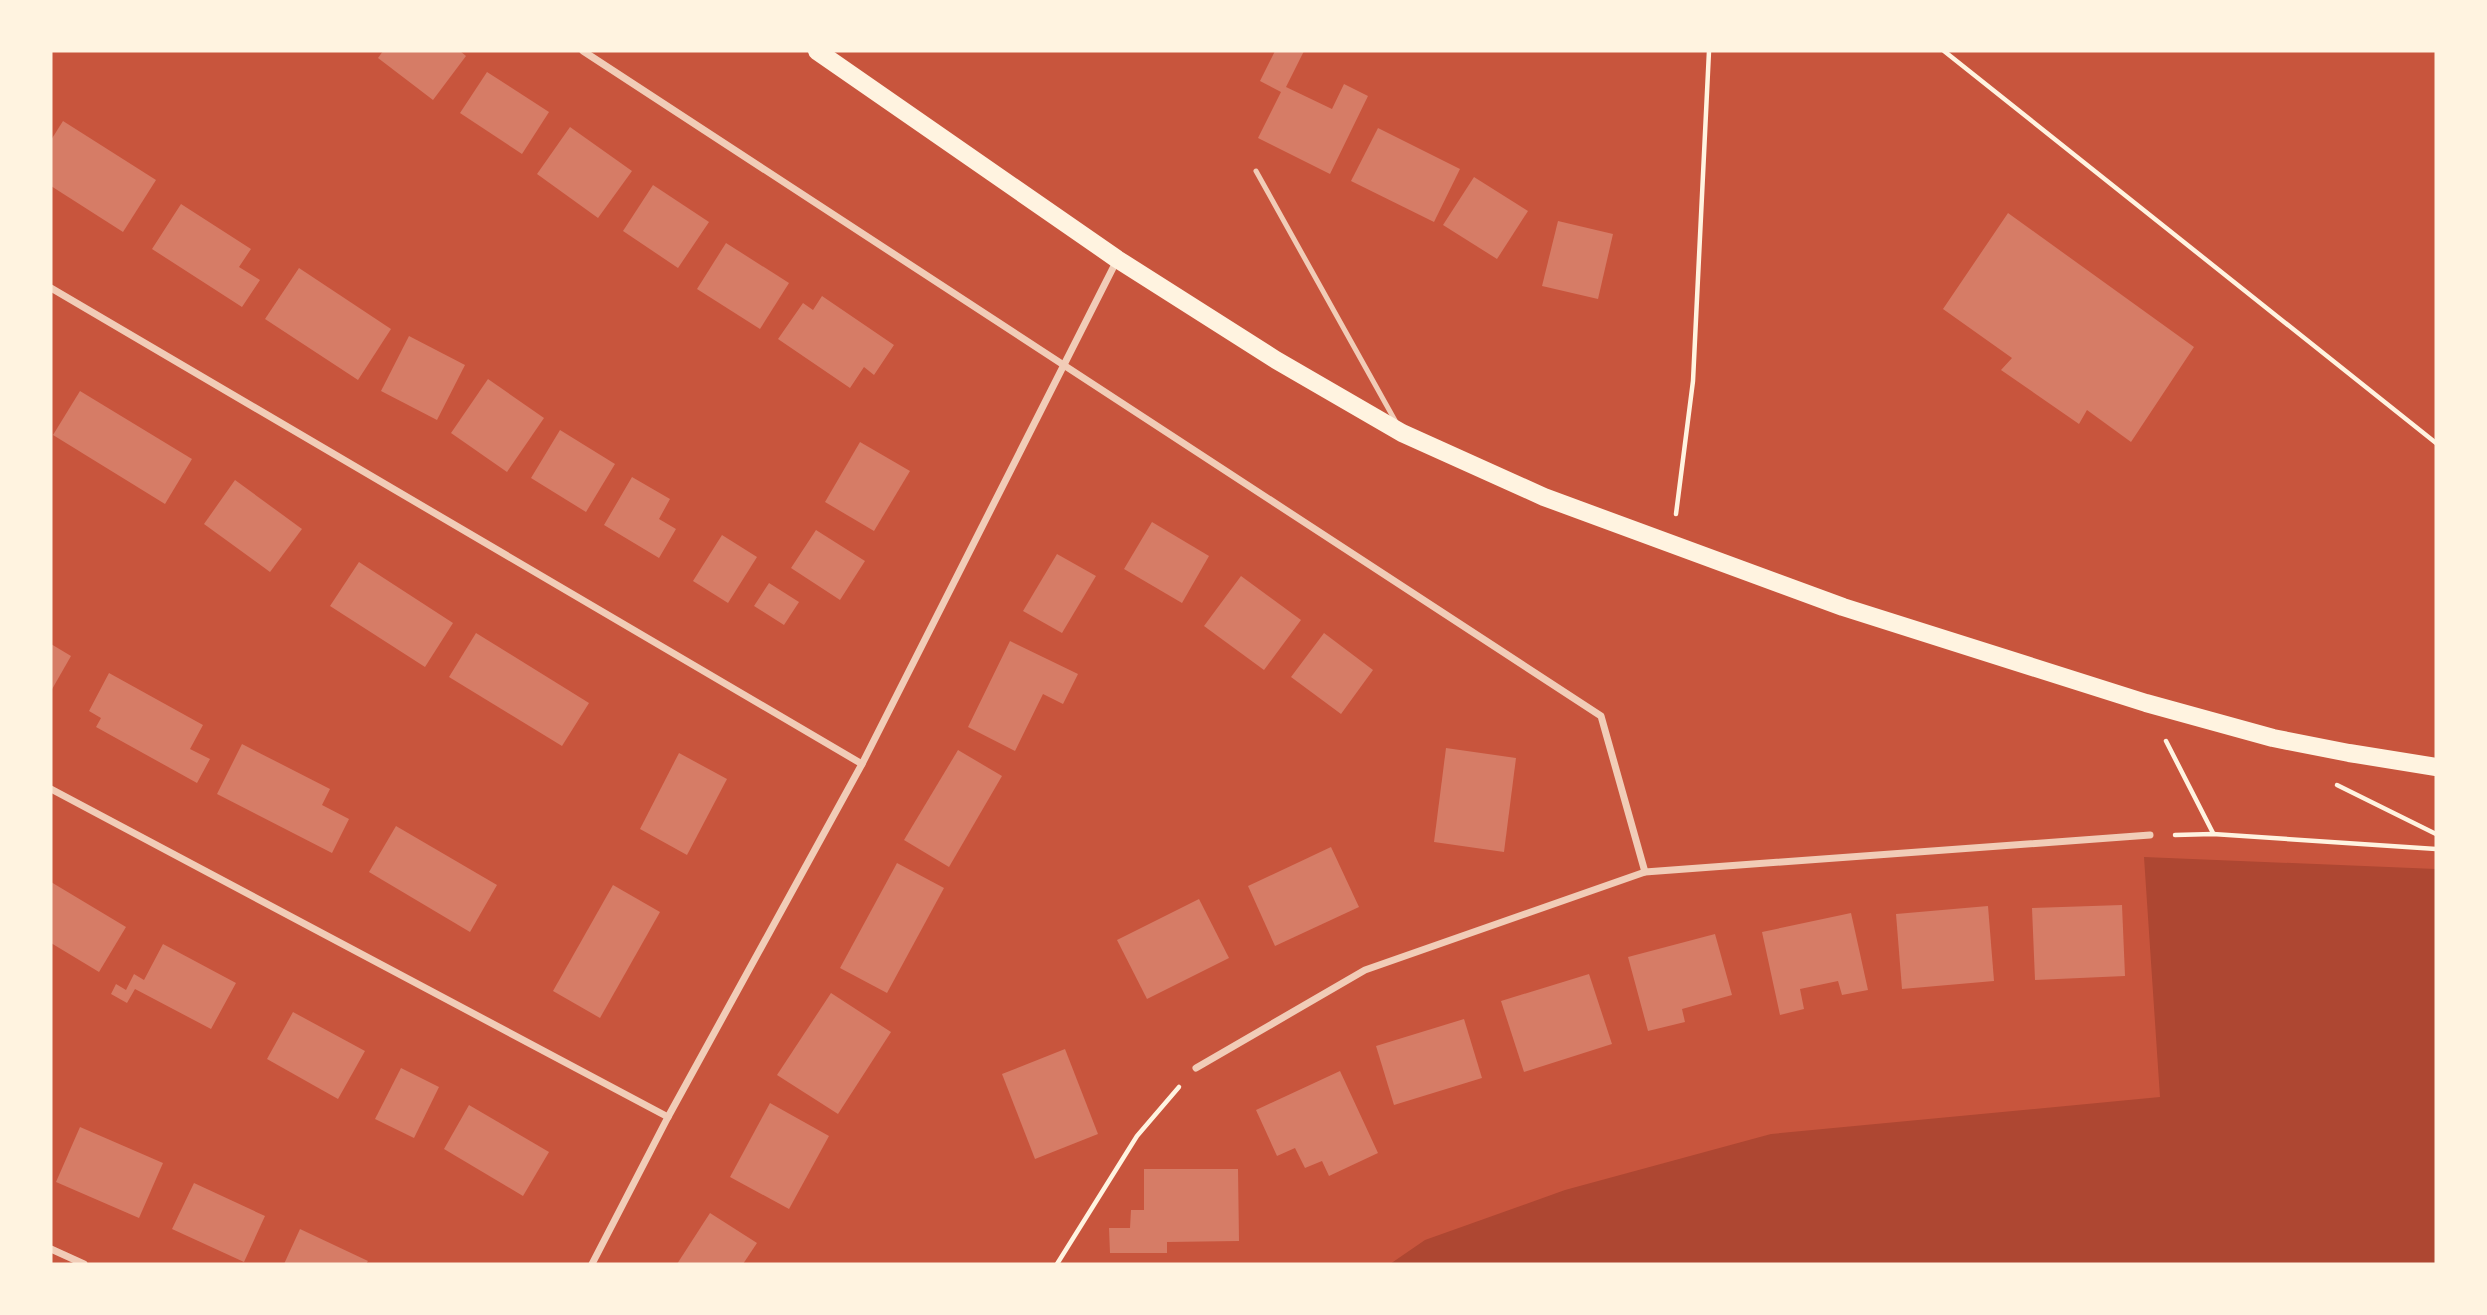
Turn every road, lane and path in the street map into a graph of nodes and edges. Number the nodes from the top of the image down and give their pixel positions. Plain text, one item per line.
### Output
1 (583, 51) edge
2 (817, 51) edge
3 (1709, 51) edge
4 (1944, 51) edge
5 (1256, 171) dead end
6 (1117, 259) junction
7 (51, 288) edge
8 (1062, 365) junction
9 (1402, 433) junction
10 (2436, 443) edge
11 (1672, 544) junction
12 (2147, 703) junction
13 (862, 764) junction
14 (2436, 767) edge
15 (51, 789) edge
16 (2213, 834) junction
17 (2150, 835) joint
18 (2436, 849) edge
19 (1645, 872) junction
20 (1196, 1068) joint
21 (668, 1117) junction
22 (51, 1250) edge
23 (84, 1264) edge
24 (592, 1264) edge
25 (1057, 1264) edge

1 - 8 street
2 - 6 main road
3 - 11 path
4 - 10 path
5 - 9 lane
6 - 8 street
6 - 9 main road
7 - 13 street
8 - 13 street
8 - 19 street
9 - 11 main road
11 - 12 main road
12 - 14 main road
12 - 16 path
13 - 21 street
15 - 21 street
16 - 17 path
16 - 18 path
17 - 19 street
19 - 20 street
20 - 25 path
21 - 24 street
22 - 23 street

